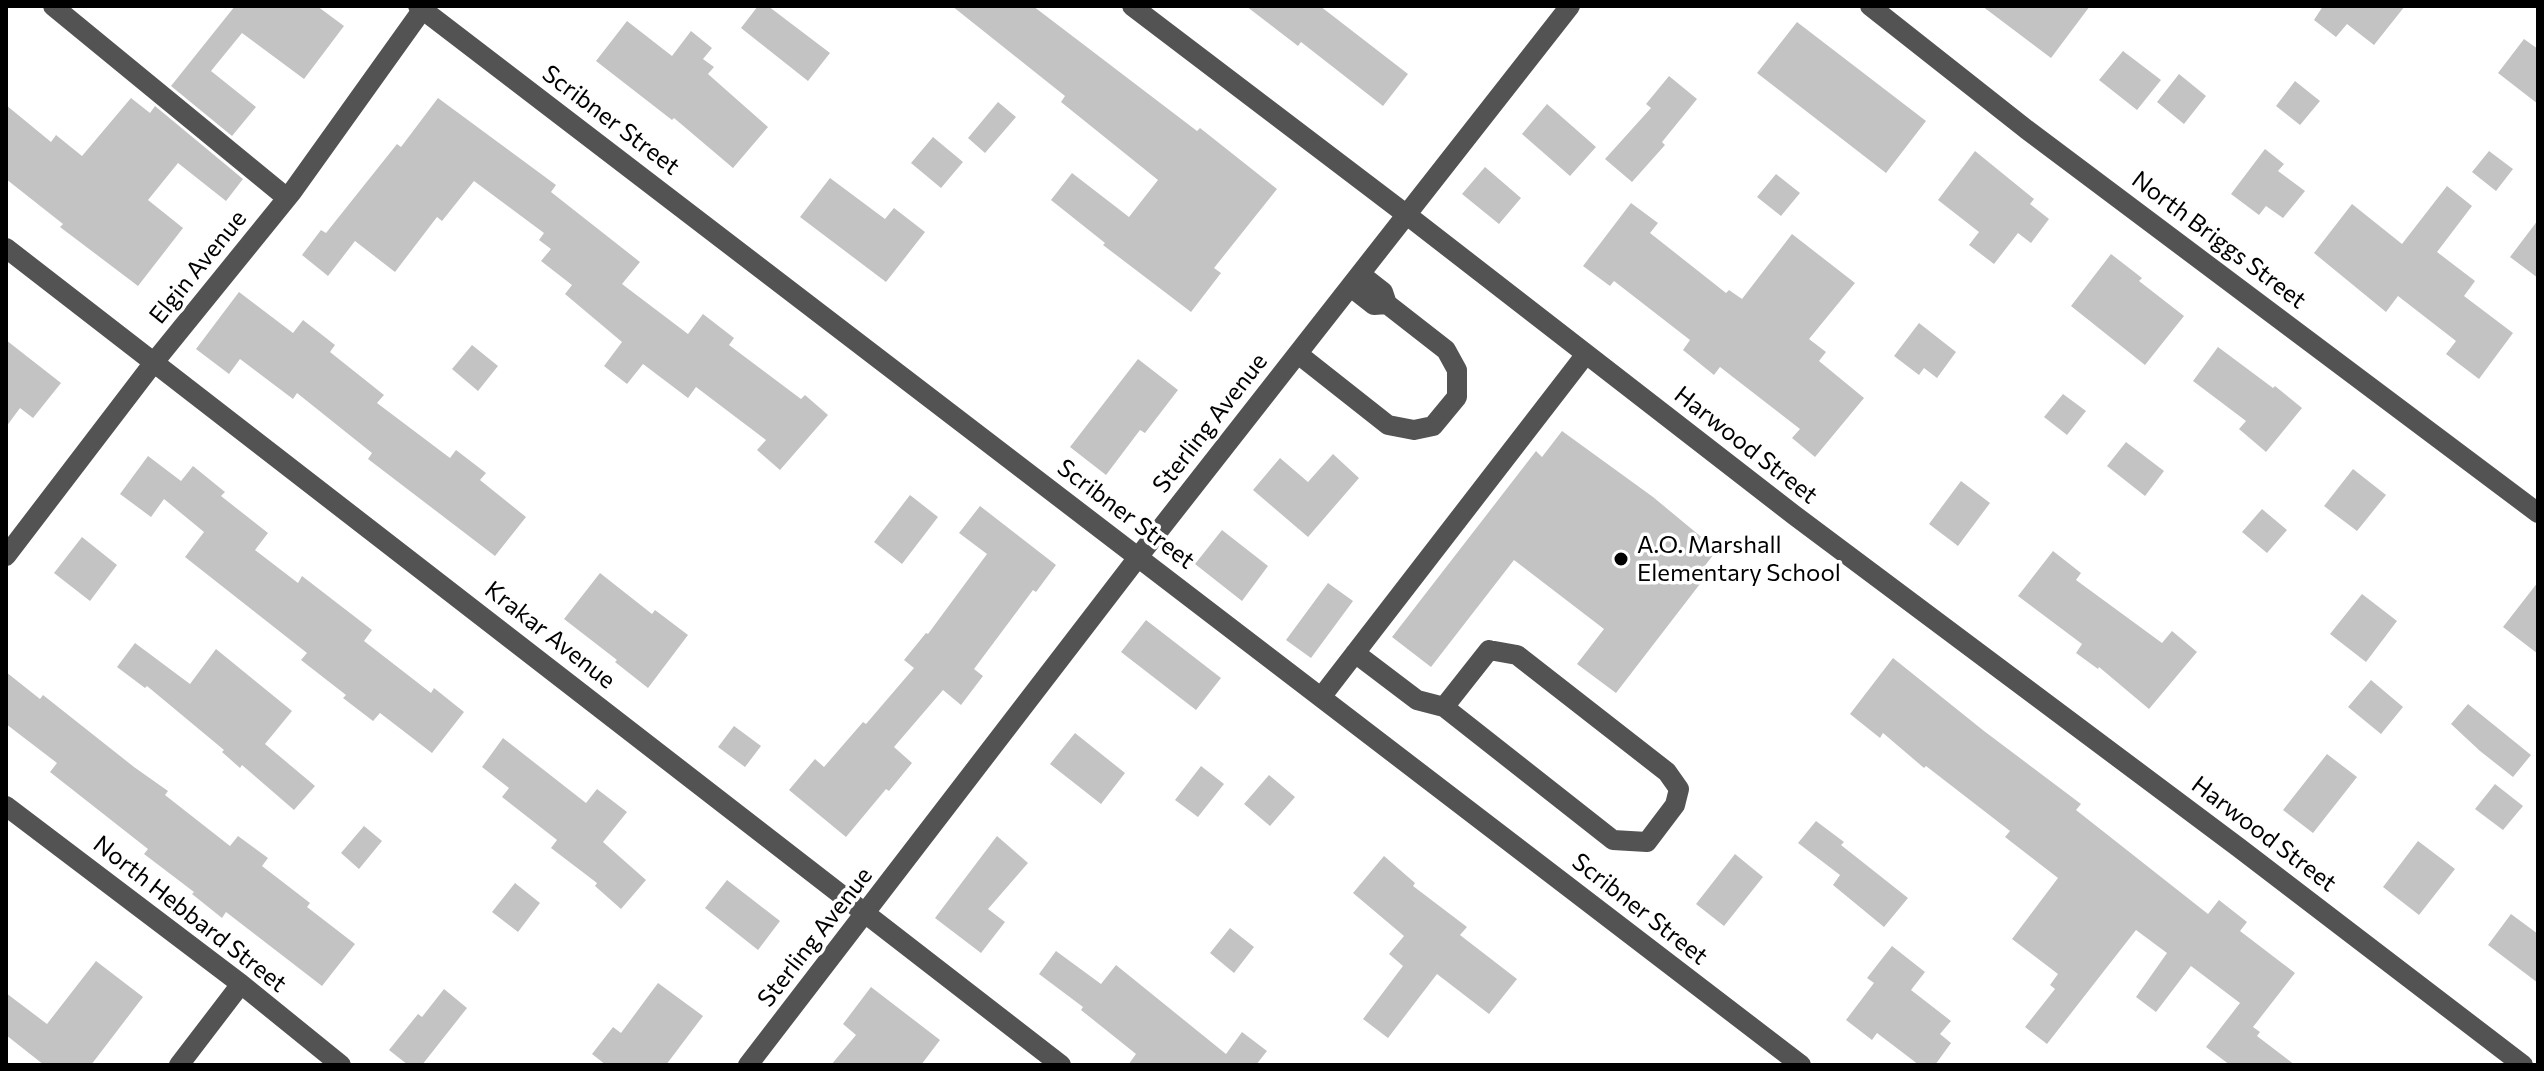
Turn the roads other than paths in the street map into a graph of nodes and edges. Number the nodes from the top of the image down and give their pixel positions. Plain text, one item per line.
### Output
1 (53, 6) edge
2 (1132, 6) edge
3 (1570, 6) edge
4 (1870, 6) edge
5 (422, 7) edge
6 (287, 198) junction
7 (1407, 215) junction
8 (6, 248) edge
9 (1355, 280) junction
10 (1298, 354) junction
11 (1586, 354) junction
12 (155, 361) junction
13 (2538, 513) edge
14 (6, 556) edge
15 (1139, 556) junction
16 (1355, 653) junction
17 (1322, 696) junction
18 (1444, 707) junction
19 (6, 806) edge
20 (866, 914) junction
21 (241, 984) junction
22 (179, 1065) edge
23 (341, 1065) edge
24 (748, 1065) edge
25 (1061, 1065) edge
26 (1801, 1065) edge
27 (2523, 1065) edge

1 - 6 street
2 - 7 street, Harwood Street
3 - 7 street, Sterling Avenue
4 - 13 street, North Briggs Street
5 - 6 street, Elgin Avenue
5 - 15 street, Scribner Street
6 - 12 street, Elgin Avenue
7 - 9 street, Sterling Avenue
7 - 11 street, Harwood Street
8 - 12 street, Krakar Avenue
9 - 10 street, Sterling Avenue
9 - 10 street
10 - 15 street, Sterling Avenue
11 - 16 street
11 - 27 street, Harwood Street
12 - 14 street, Elgin Avenue
12 - 20 street, Krakar Avenue
15 - 17 street, Scribner Street
15 - 20 street, Sterling Avenue
16 - 17 street
16 - 18 street
17 - 26 street, Scribner Street
18 - 18 street
19 - 21 street, North Hebbard Street
20 - 24 street, Sterling Avenue
20 - 25 street, Krakar Avenue
21 - 22 street
21 - 23 street, North Hebbard Street

